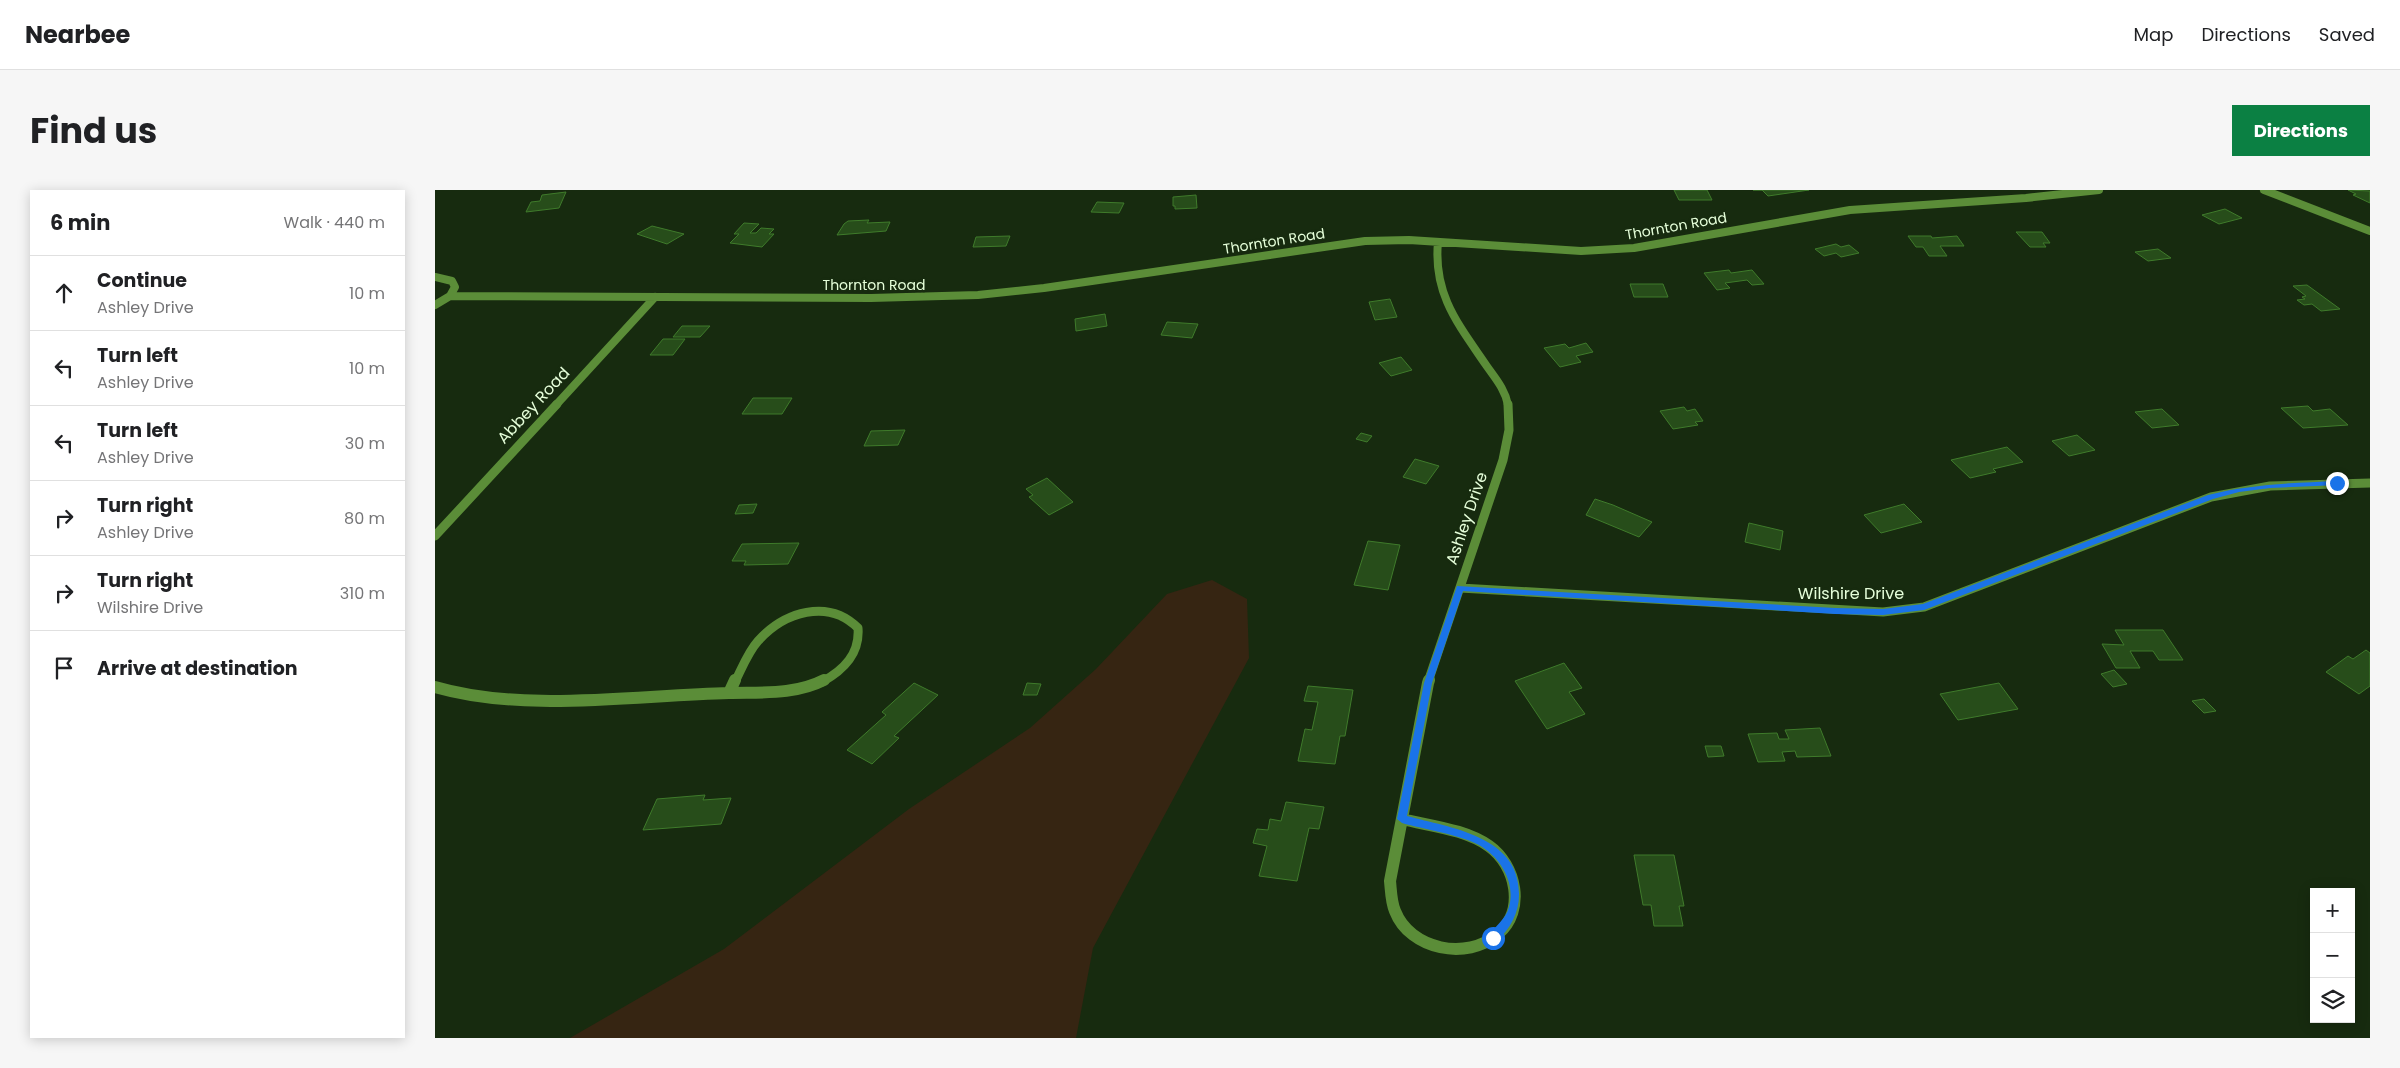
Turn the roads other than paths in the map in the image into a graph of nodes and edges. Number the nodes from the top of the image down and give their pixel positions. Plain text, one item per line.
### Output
1 (2099, 190) edge
2 (2264, 190) edge
3 (2370, 231) edge
4 (1438, 242) junction
5 (435, 277) edge
6 (450, 296) junction
7 (655, 297) junction
8 (435, 305) edge
9 (2370, 483) edge
10 (435, 536) edge
11 (1460, 588) junction
12 (435, 687) edge
13 (729, 693) junction
14 (1402, 819) junction

1 - 4 street, Thornton Road
2 - 3 street
4 - 7 street, Thornton Road
4 - 11 street, Ashley Drive
5 - 6 street
6 - 7 street, Thornton Road
6 - 8 street
7 - 10 street, Abbey Road
9 - 11 street, Wilshire Drive
11 - 14 street, Ashley Drive
12 - 13 street
13 - 13 street
14 - 14 street, Ashley Drive

